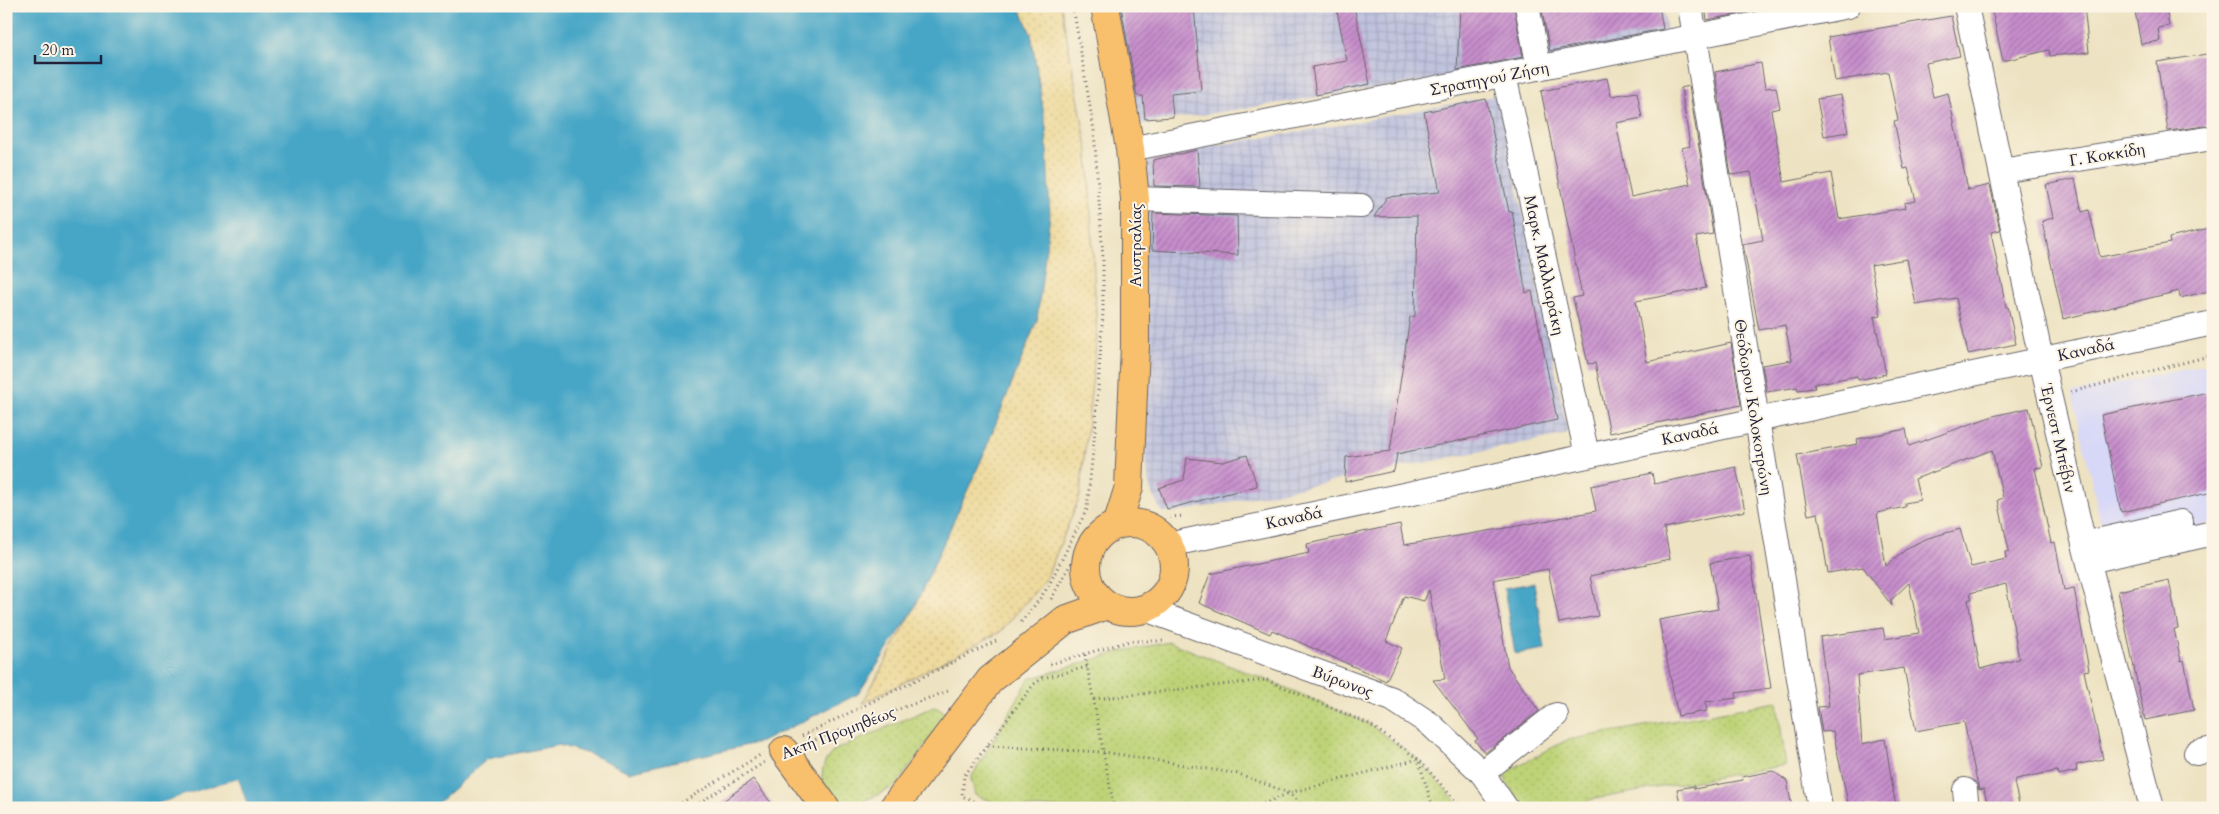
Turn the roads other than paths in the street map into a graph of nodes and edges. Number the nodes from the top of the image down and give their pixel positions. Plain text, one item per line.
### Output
1 (1106, 6) edge
2 (1527, 6) edge
3 (1690, 6) edge
4 (1848, 6) edge
5 (1966, 6) edge
6 (1695, 37) junction
7 (1538, 68) junction
8 (1504, 75) junction
9 (2213, 138) edge
10 (1130, 149) junction
11 (2001, 171) junction
12 (1135, 199) junction
13 (1361, 206) dead end
14 (2213, 323) edge
15 (2041, 359) junction
16 (1756, 419) junction
17 (1587, 454) junction
18 (1129, 487) junction
19 (2181, 522) dead end
20 (1105, 525) junction
21 (1146, 526) junction
22 (2213, 534) edge
23 (1168, 544) junction
24 (2086, 553) junction
25 (1089, 584) junction
26 (1107, 605) junction
27 (1144, 609) junction
28 (1056, 612) junction
29 (1556, 715) dead end
30 (781, 748) road end
31 (1482, 773) junction
32 (826, 808) edge
33 (894, 808) edge
34 (1506, 808) edge
35 (1820, 808) edge
36 (2152, 808) edge

1 - 10 main road, Αυστραλίας
2 - 7 street
3 - 6 street, Θεόδωρου Κολοκοτρώνη
4 - 6 street, Στρατηγού Ζήση
5 - 11 street, Έρνεστ Μπέβιν
6 - 7 street, Στρατηγού Ζήση
6 - 16 street, Θεόδωρου Κολοκοτρώνη
7 - 8 street, Στρατηγού Ζήση
8 - 10 street, Στρατηγού Ζήση
8 - 17 street, Μαρκ. Μαλλιαράκη
9 - 11 street, Γ. Κοκκίδη
10 - 12 main road, Αυστραλίας
11 - 15 street, Έρνεστ Μπέβιν
12 - 13 street
12 - 18 main road, Αυστραλίας
14 - 15 street, Καναδά
15 - 16 street, Καναδά
15 - 24 street, Έρνεστ Μπέβιν
16 - 17 street, Καναδά
16 - 35 street, Θεόδωρου Κολοκοτρώνη
17 - 23 street, Καναδά
18 - 20 main road
18 - 21 main road
19 - 24 street
20 - 21 main road
20 - 25 main road
21 - 23 main road
22 - 24 street
23 - 27 main road
24 - 36 street, Έρνεστ Μπέβιν
25 - 26 main road
25 - 28 main road
26 - 27 main road
26 - 28 main road
27 - 31 street, Βύρωνος
28 - 33 main road
29 - 31 street
30 - 32 main road
31 - 34 street, Βύρωνος

